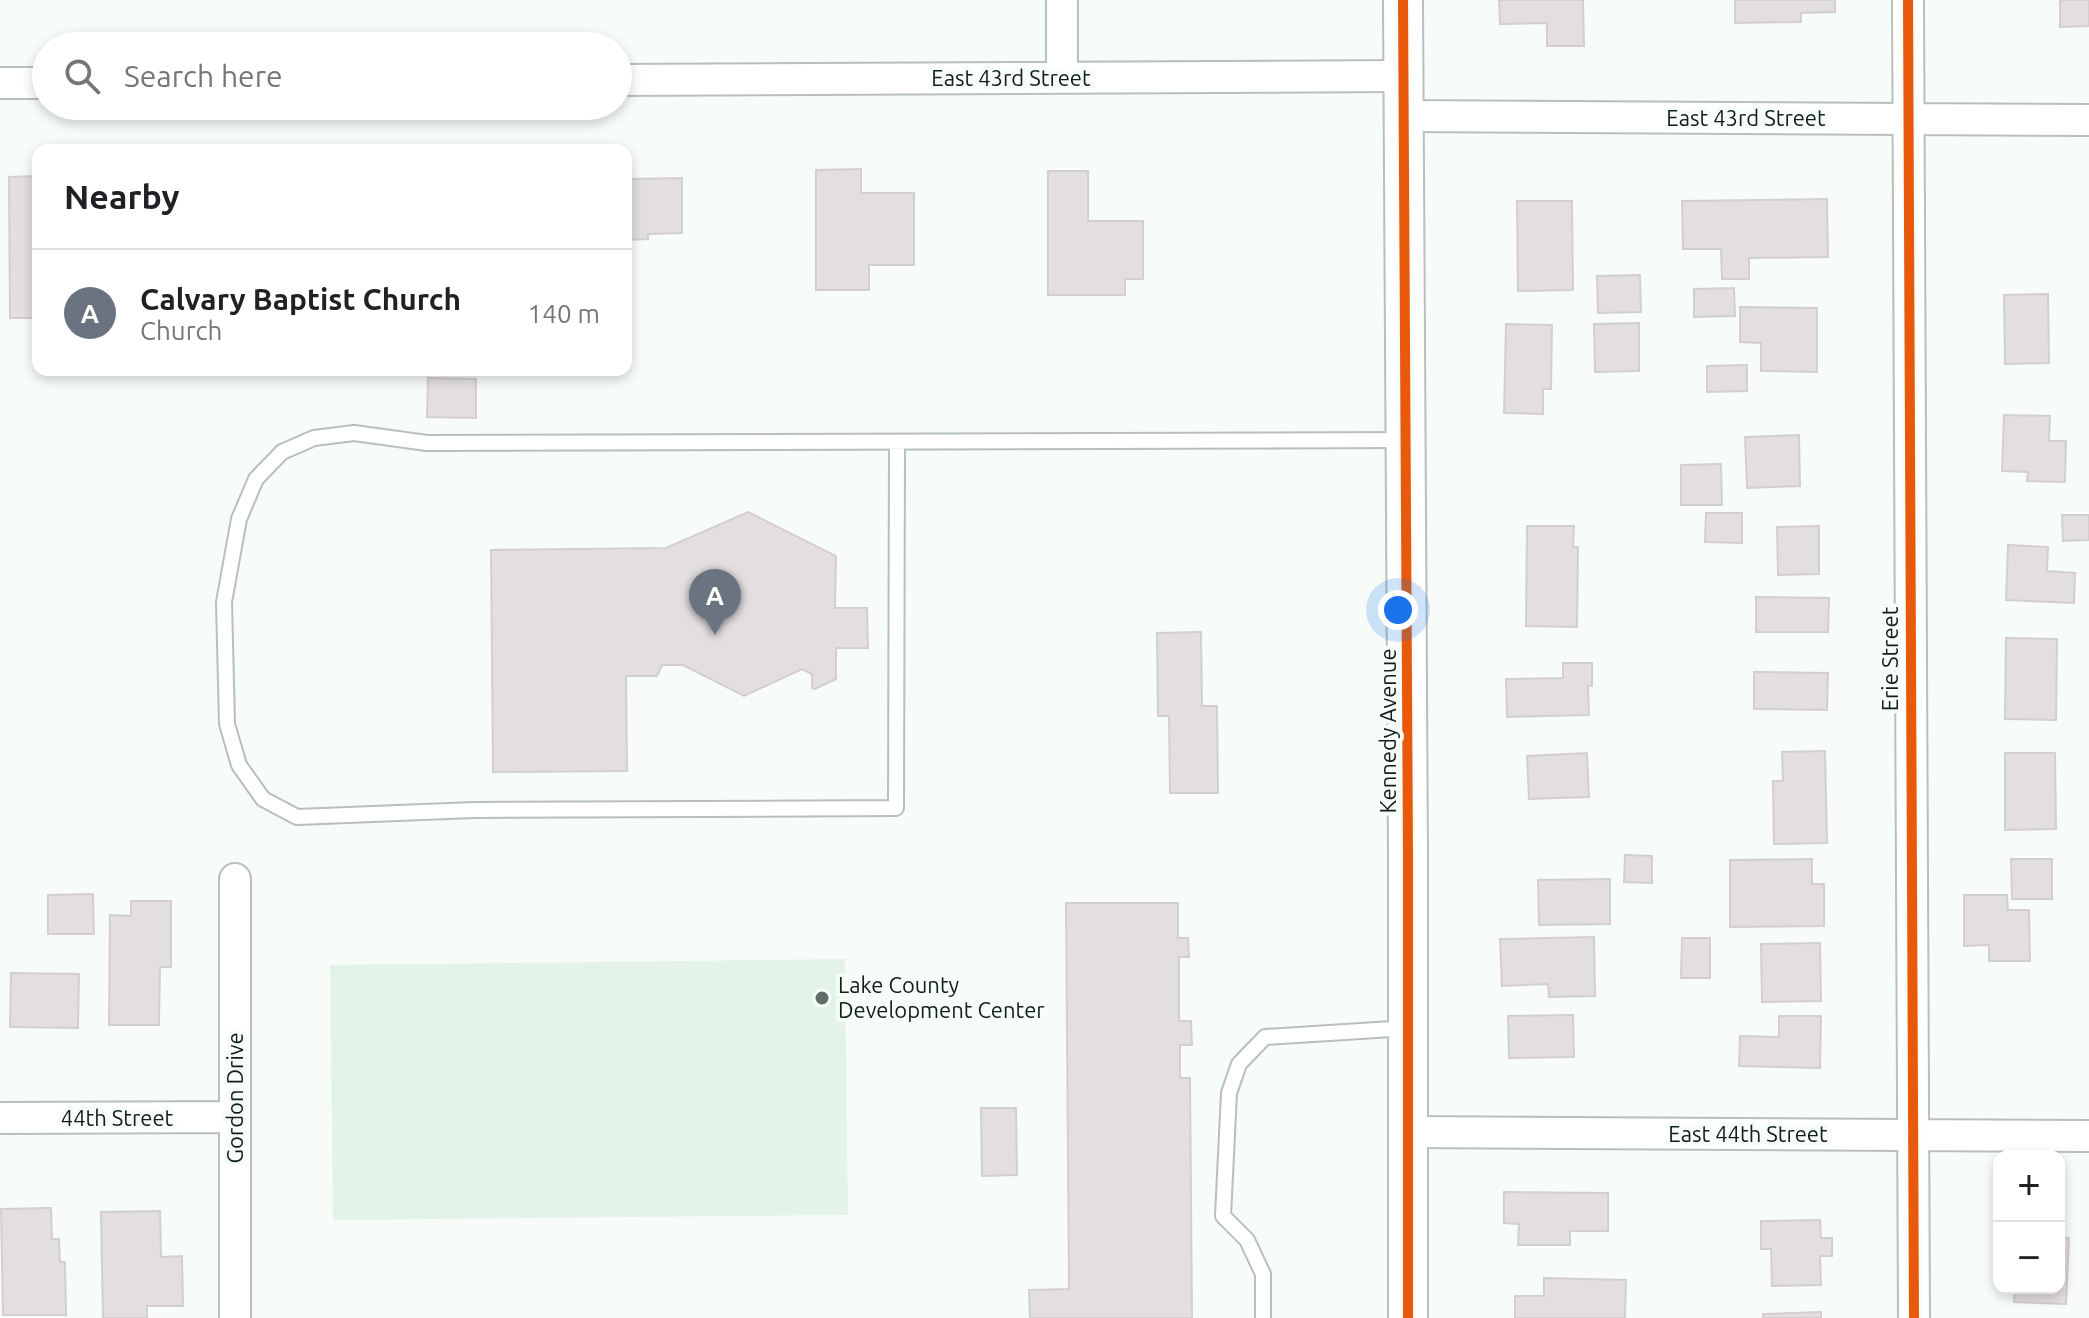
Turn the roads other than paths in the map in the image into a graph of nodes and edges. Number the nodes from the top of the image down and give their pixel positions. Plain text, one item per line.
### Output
1 (1062, 0) edge
2 (1403, 0) edge
3 (1908, 0) edge
4 (1403, 76) junction
5 (1062, 78) junction
6 (632, 80) edge
7 (0, 83) edge
8 (32, 83) edge
9 (1403, 116) junction
10 (1907, 119) junction
11 (2089, 120) edge
12 (1406, 440) junction
13 (897, 442) junction
14 (235, 879) dead end
15 (1408, 1028) junction
16 (234, 1117) junction
17 (0, 1118) edge
18 (1408, 1132) junction
19 (1913, 1135) junction
20 (2089, 1136) edge
21 (235, 1318) edge
22 (1263, 1318) edge
23 (1408, 1318) edge
24 (1914, 1318) edge

1 - 5 street
2 - 4 street, Kennedy Avenue
3 - 10 street, Erie Street
4 - 5 street, East 43rd Street
4 - 9 street, Kennedy Avenue
5 - 6 street, East 43rd Street
7 - 8 street
9 - 10 street, East 43rd Street
9 - 12 street, Kennedy Avenue
10 - 11 street, East 43rd Street
10 - 19 street, Erie Street
12 - 13 lane
12 - 15 street, Kennedy Avenue
13 - 13 lane
14 - 16 street, Gordon Drive
15 - 18 street, Kennedy Avenue
15 - 22 lane
16 - 17 street, 44th Street
16 - 21 street, Gordon Drive
18 - 19 street, East 44th Street
18 - 23 street, Kennedy Avenue
19 - 20 street, East 44th Street
19 - 24 street, Erie Street

